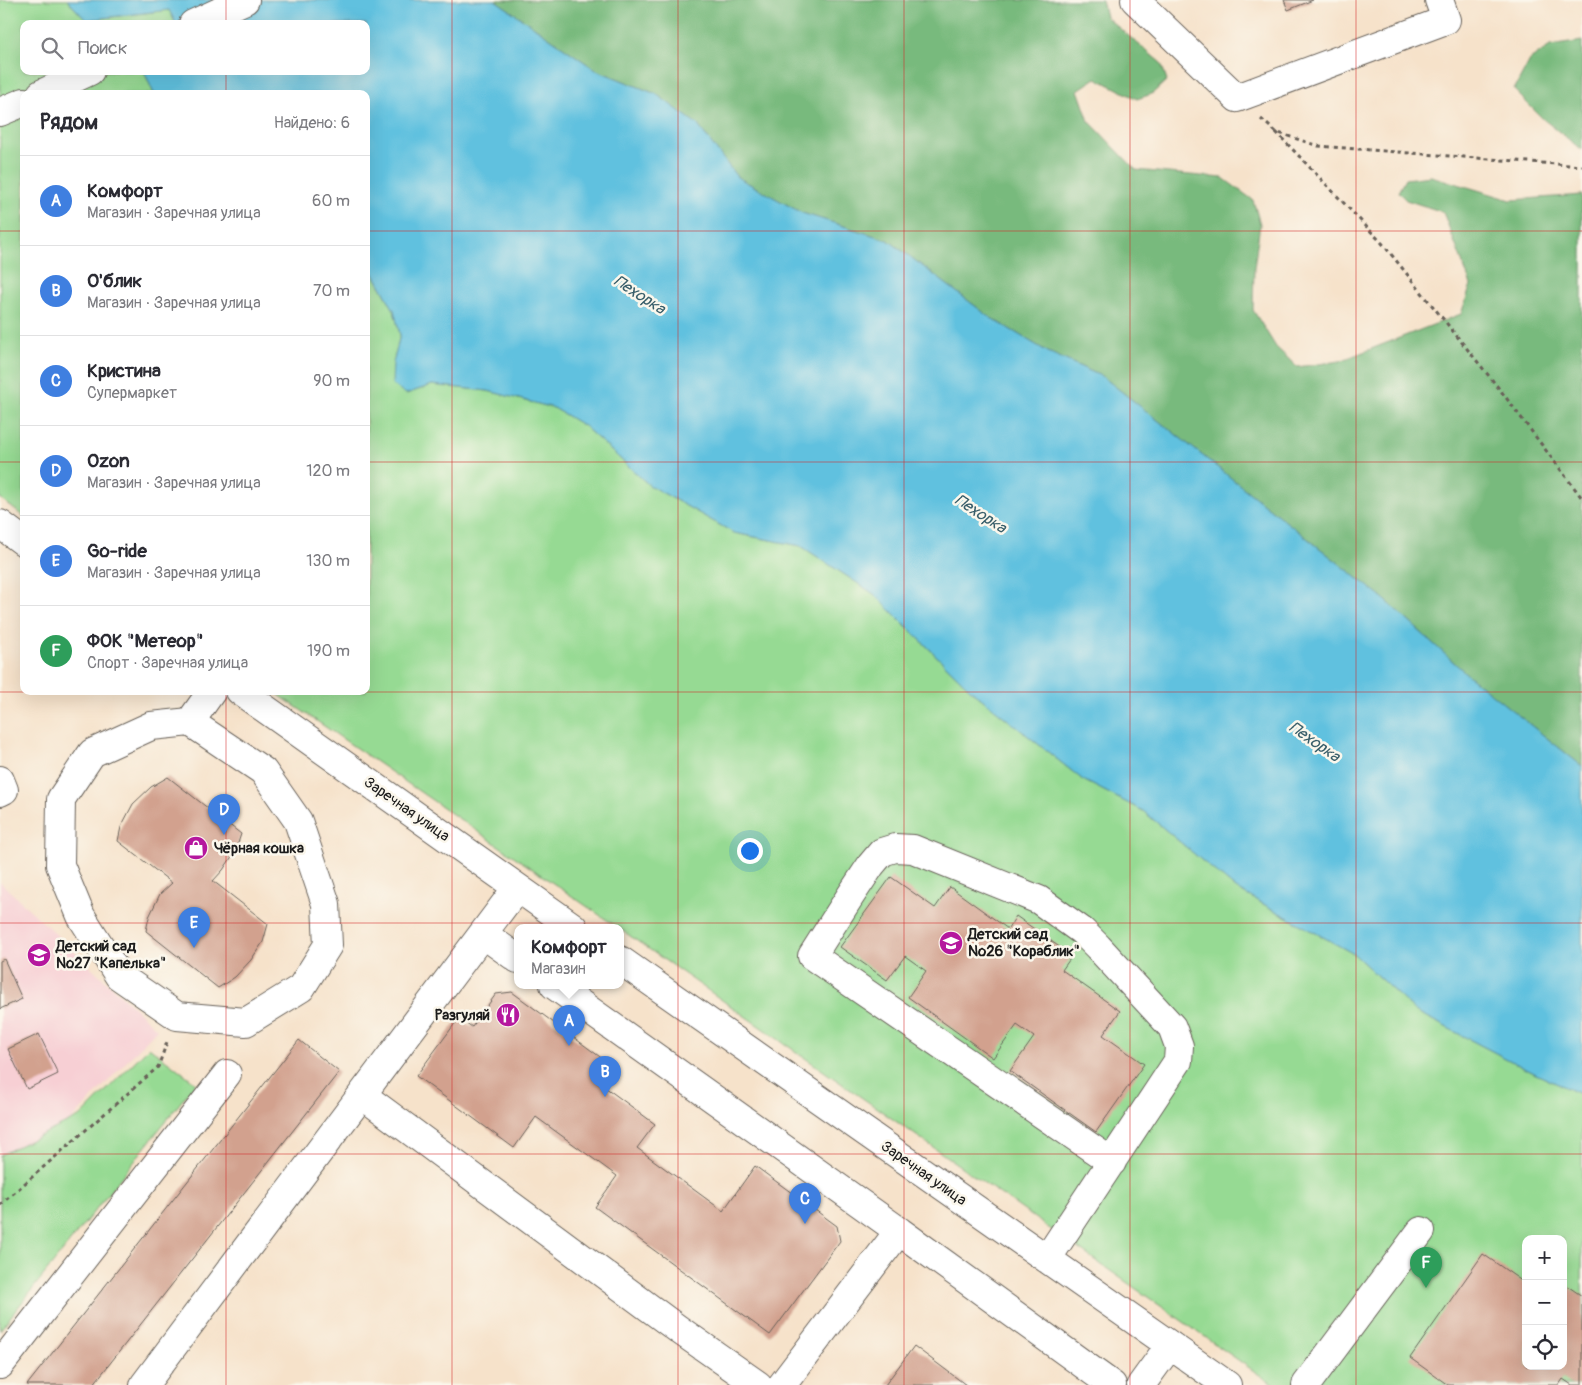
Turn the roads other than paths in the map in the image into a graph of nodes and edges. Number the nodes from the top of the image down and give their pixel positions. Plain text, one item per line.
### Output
1 (245, 0) edge
2 (1135, 0) edge
3 (1439, 0) edge
4 (202, 20) edge
5 (81, 75) edge
6 (50, 90) edge
7 (20, 104) edge
8 (0, 112) edge
9 (0, 524) edge
10 (20, 539) edge
11 (209, 695) edge
12 (246, 695) edge
13 (190, 722) junction
14 (0, 780) edge
15 (0, 792) edge
16 (517, 888) junction
17 (569, 924) edge
18 (483, 934) junction
19 (514, 955) edge
20 (624, 963) edge
21 (560, 989) edge
22 (227, 1074) dead end
23 (362, 1094) junction
24 (1112, 1162) junction
25 (898, 1231) junction
26 (1421, 1231) dead end
27 (1047, 1259) junction
28 (1170, 1346) junction
29 (0, 1365) edge
30 (144, 1385) edge
31 (758, 1385) edge
32 (782, 1385) edge
33 (1112, 1385) edge
34 (1141, 1385) edge
35 (1227, 1385) edge
36 (1306, 1385) edge

1 - 4 street
2 - 3 street
5 - 6 street
7 - 8 street
9 - 10 street
11 - 13 street
12 - 16 street, Заречная улица
13 - 13 street
14 - 15 street
16 - 17 street, Заречная улица
16 - 18 street
18 - 19 street
18 - 23 street
20 - 27 street, Заречная улица
21 - 25 street
22 - 29 street
23 - 30 street
23 - 31 street
24 - 24 street
24 - 27 street
25 - 32 street
25 - 33 street
26 - 36 street
27 - 28 street, Заречная улица
28 - 34 street
28 - 35 street, Заречная улица

